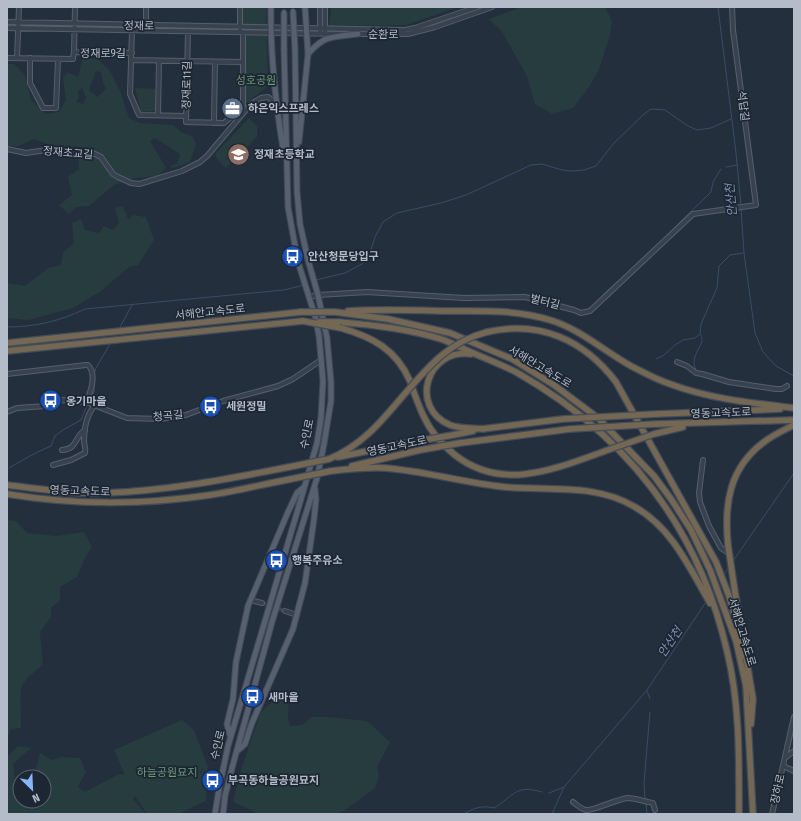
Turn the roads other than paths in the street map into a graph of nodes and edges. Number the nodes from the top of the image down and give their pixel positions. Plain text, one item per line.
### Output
1 (19, 7) edge
2 (75, 7) edge
3 (146, 7) edge
4 (240, 7) edge
5 (271, 7) edge
6 (305, 7) edge
7 (320, 7) edge
8 (325, 7) edge
9 (478, 7) edge
10 (492, 7) edge
11 (732, 7) edge
12 (284, 9) edge
13 (293, 9) edge
14 (7, 22) edge
15 (18, 23) junction
16 (74, 26) junction
17 (7, 28) edge
18 (18, 28) junction
19 (146, 28) junction
20 (132, 30) junction
21 (241, 30) junction
22 (270, 30) junction
23 (188, 31) junction
24 (307, 31) junction
25 (322, 31) junction
26 (358, 34) junction
27 (74, 52) junction
28 (132, 53) junction
29 (308, 54) junction
30 (7, 58) edge
31 (17, 58) junction
32 (30, 58) junction
33 (58, 59) junction
34 (132, 60) junction
35 (159, 61) junction
36 (187, 62) junction
37 (215, 62) junction
38 (243, 62) junction
39 (276, 103) junction
40 (242, 107) junction
41 (244, 112) junction
42 (158, 115) junction
43 (186, 116) junction
44 (214, 123) junction
45 (7, 149) edge
46 (296, 158) junction
47 (287, 174) junction
48 (731, 208) joint
49 (318, 292) junction
50 (308, 294) junction
51 (335, 312) junction
52 (340, 325) junction
53 (7, 343) edge
54 (7, 351) edge
55 (478, 355) junction
56 (321, 360) junction
57 (677, 362) dead end
58 (7, 374) edge
59 (787, 386) dead end
60 (86, 402) junction
61 (94, 406) junction
62 (794, 408) edge
63 (7, 412) edge
64 (794, 420) edge
65 (703, 424) junction
66 (794, 424) edge
67 (484, 429) junction
68 (85, 430) junction
69 (62, 450) dead end
70 (329, 459) junction
71 (703, 460) dead end
72 (53, 465) dead end
73 (331, 471) junction
74 (7, 485) edge
75 (314, 485) junction
76 (304, 486) junction
77 (7, 494) edge
78 (730, 555) dead end
79 (250, 600) junction
80 (262, 603) tunnel mouth
81 (285, 611) tunnel mouth
82 (716, 614) junction
83 (297, 615) junction
84 (746, 686) junction
85 (794, 719) edge
86 (230, 736) junction
87 (750, 748) junction
88 (794, 750) edge
89 (236, 752) junction
90 (785, 759) junction
91 (783, 766) junction
92 (794, 771) edge
93 (573, 802) dead end
94 (655, 810) dead end
95 (215, 814) edge
96 (223, 814) edge
97 (739, 814) edge
98 (753, 814) edge
99 (772, 814) edge

1 - 15 street
2 - 16 street
3 - 19 street
4 - 21 street
5 - 22 main road
6 - 24 main road
7 - 25 street
8 - 25 street
9 - 25 street, 순환로
10 - 26 street, 순환로
11 - 48 street, 석답길
12 - 47 main road, 수인로, bridge
13 - 46 main road, 수인로, bridge
14 - 15 street, 정재로
15 - 16 street, 정재로
15 - 18 street
16 - 18 street, 정재로
16 - 19 street, 정재로
16 - 20 street, 정재로
16 - 27 street
17 - 18 street, 정재로
18 - 31 street
19 - 20 street, 정재로
19 - 21 street, 정재로
19 - 23 street, 정재로
20 - 28 street
21 - 22 street, 정재로
21 - 23 street, 정재로
21 - 38 street
22 - 24 street, 순환로
22 - 39 main road
23 - 36 street, 정재로11길
24 - 25 street, 순환로
24 - 29 main road
25 - 26 street, 순환로
26 - 29 main road
27 - 28 street, 정재로9길
27 - 33 street, 정재로9길
28 - 34 street
29 - 46 main road
30 - 31 street, 정재로9길
31 - 32 street, 정재로9길
32 - 33 street, 정재로9길
32 - 33 street
34 - 35 street
34 - 42 street
35 - 36 street
35 - 42 street
36 - 37 street
36 - 43 street, 정재로11길
37 - 38 street
37 - 44 street
38 - 40 street
39 - 41 street, 정재초교길
39 - 47 main road
40 - 41 street
40 - 44 street, 정재로11길
41 - 45 street, 정재초교길
42 - 43 street
43 - 44 street, 정재로11길
46 - 49 main road, 수인로
47 - 50 main road, 수인로
48 - 49 street, 벌터길
49 - 50 street
49 - 75 main road, 수인로
50 - 56 main road, 수인로
51 - 53 highway, 서해안고속도로, bridge
51 - 62 highway
51 - 84 highway, 서해안고속도로
52 - 54 highway, 서해안고속도로, bridge
52 - 55 highway, 서해안고속도로
52 - 65 highway, bridge
55 - 67 highway
55 - 82 highway, 서해안고속도로
56 - 61 street, 청곡길
56 - 76 main road, 수인로
57 - 59 street
58 - 60 street
60 - 61 street, 청곡길
60 - 63 street, 청곡길
61 - 68 street
62 - 67 highway, 영동고속도로, bridge
64 - 65 highway, 영동고속도로
65 - 73 highway, 영동고속도로, bridge
66 - 87 highway, bridge
67 - 70 highway, 영동고속도로, bridge
68 - 69 street
68 - 72 street
70 - 74 highway, 영동고속도로, bridge
70 - 84 highway, bridge
71 - 78 street
73 - 77 highway, 영동고속도로, bridge
73 - 82 highway
75 - 83 main road
75 - 89 main road, 수인로
76 - 79 main road
76 - 86 main road, 수인로
79 - 80 street
79 - 86 main road
81 - 83 street
82 - 97 highway, 서해안고속도로
83 - 89 main road
84 - 87 highway, 서해안고속도로
85 - 90 street, 장하로
86 - 95 main road, 수인로
87 - 98 highway, 서해안고속도로
88 - 90 street
89 - 96 main road, 수인로
90 - 91 street, 장하로
91 - 92 street
91 - 99 street, 장하로
93 - 94 street

